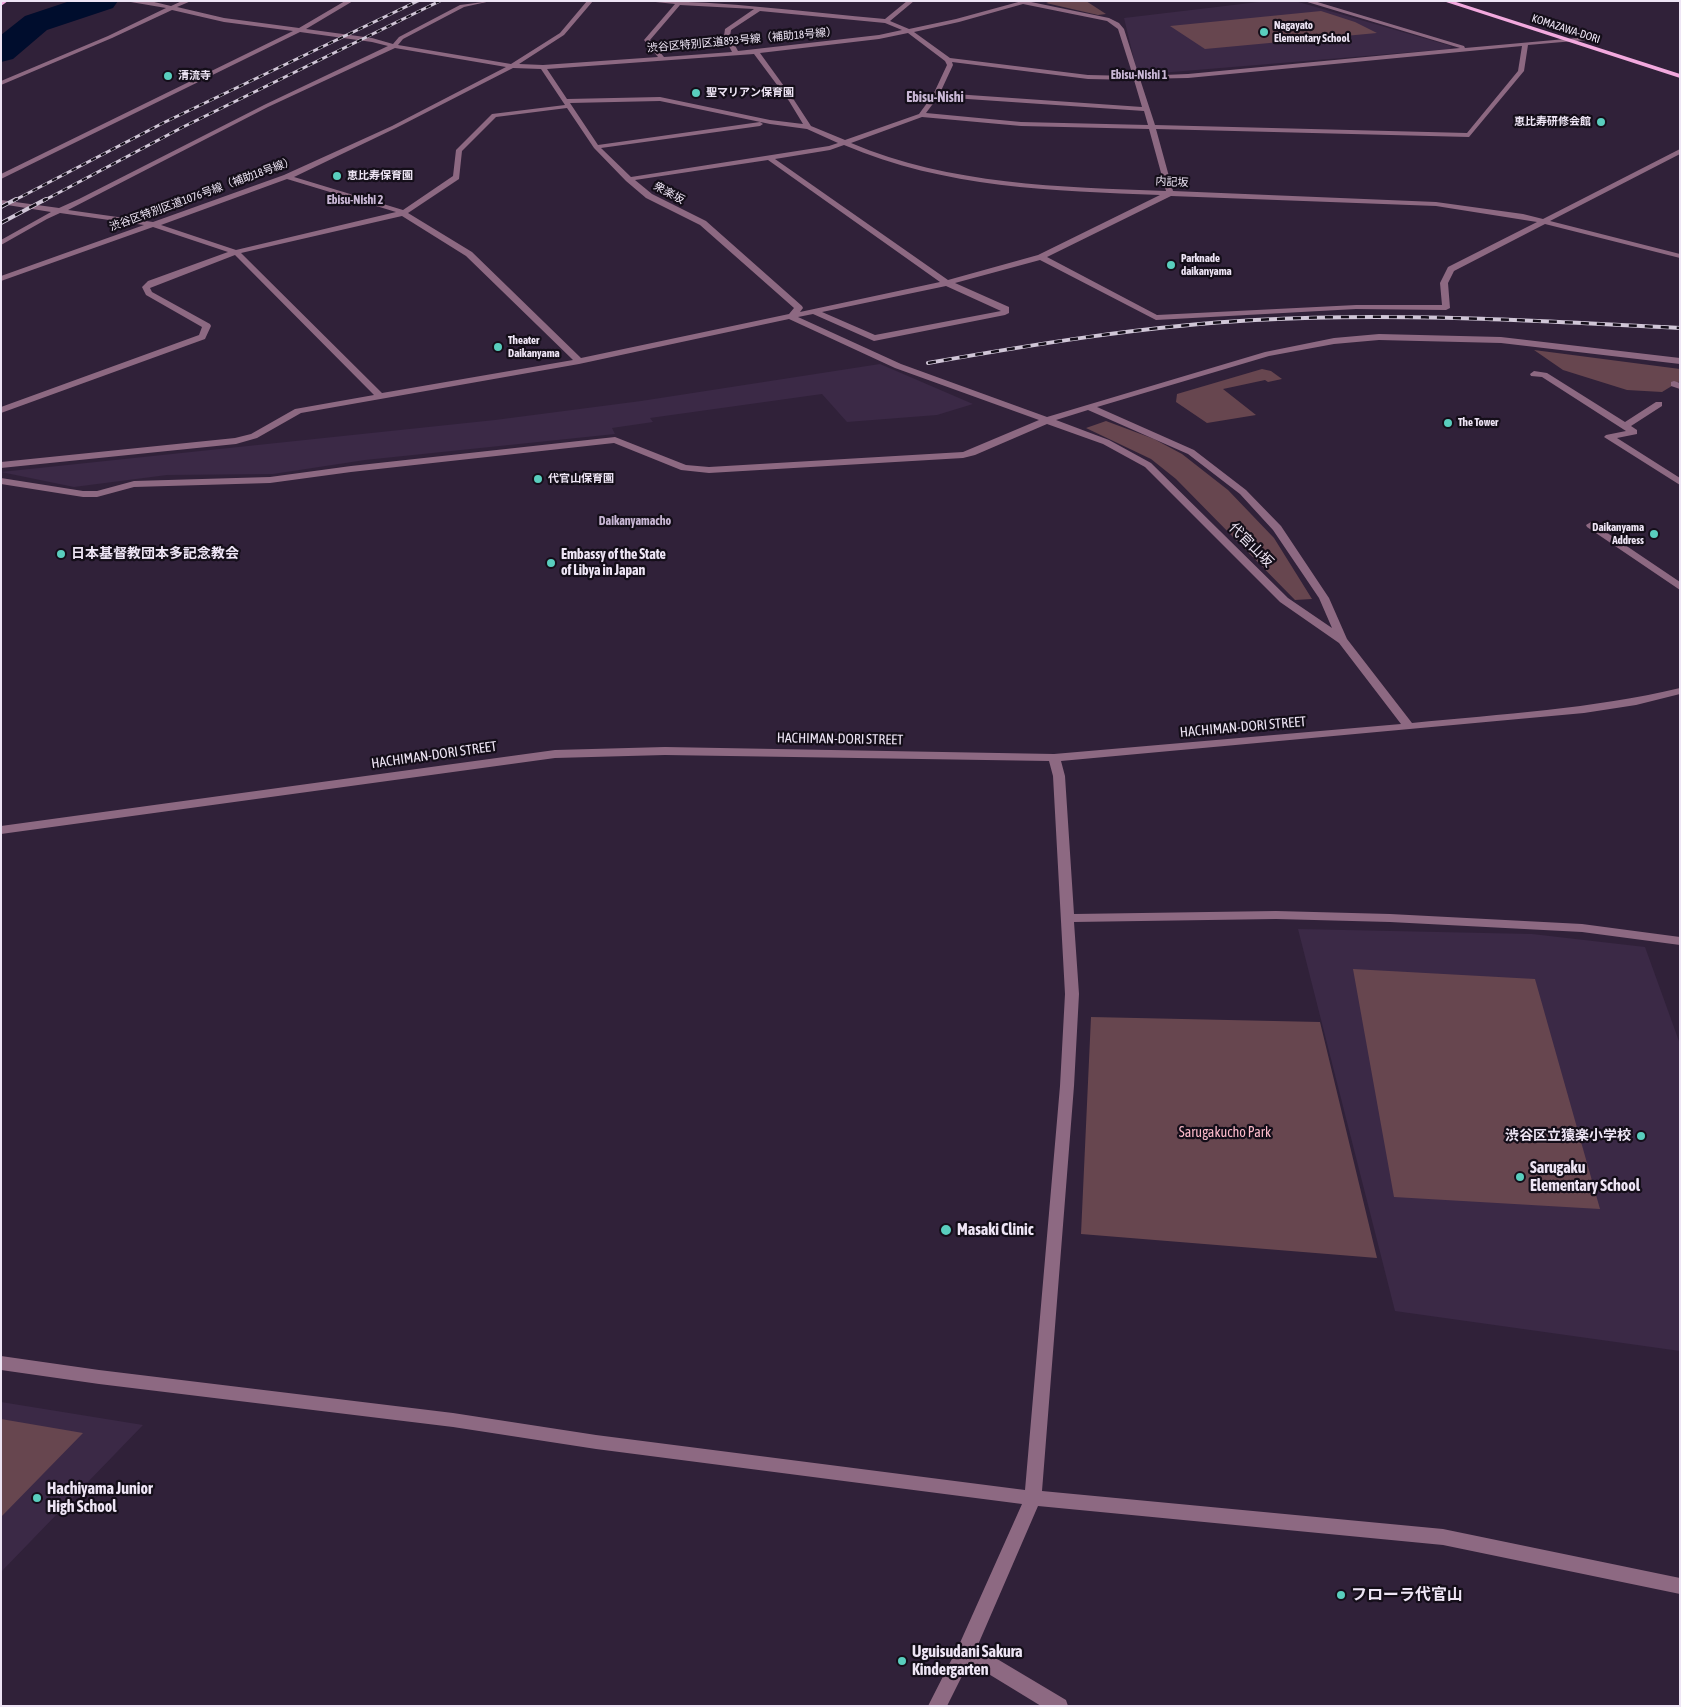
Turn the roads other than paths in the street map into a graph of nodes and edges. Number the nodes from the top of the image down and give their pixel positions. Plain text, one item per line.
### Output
1 (4, 1) edge
2 (63, 1) edge
3 (78, 1) edge
4 (128, 1) edge
5 (188, 1) edge
6 (350, 1) edge
7 (488, 1) edge
8 (590, 1) edge
9 (650, 1) edge
10 (772, 1) edge
11 (911, 1) edge
12 (1307, 1) edge
13 (1446, 1) edge
14 (1468, 1) edge
15 (1027, 2) edge
16 (1, 4) edge
17 (678, 4) junction
18 (171, 7) junction
19 (759, 9) junction
20 (886, 21) junction
21 (300, 30) junction
22 (911, 32) junction
23 (1586, 38) junction
24 (1568, 40) junction
25 (1525, 44) junction
26 (395, 45) junction
27 (1608, 45) dead end
28 (1469, 50) junction
29 (756, 52) junction
30 (736, 53) junction
31 (662, 58) junction
32 (948, 60) junction
33 (512, 66) junction
34 (543, 68) junction
35 (1680, 76) edge
36 (1135, 78) junction
37 (1, 83) edge
38 (936, 94) junction
39 (568, 104) junction
40 (1146, 109) junction
41 (920, 115) junction
42 (770, 122) junction
43 (1152, 126) junction
44 (808, 127) junction
45 (844, 142) junction
46 (596, 147) junction
47 (1680, 151) edge
48 (770, 158) junction
49 (1, 176) edge
50 (287, 177) junction
51 (629, 179) junction
52 (1170, 193) junction
53 (1, 202) edge
54 (62, 210) junction
55 (403, 213) junction
56 (1542, 221) junction
57 (151, 224) junction
58 (1, 243) edge
59 (236, 252) junction
60 (1680, 256) edge
61 (1041, 257) junction
62 (1, 279) edge
63 (947, 283) junction
64 (815, 312) junction
65 (791, 317) junction
66 (579, 361) junction
67 (1680, 361) edge
68 (1534, 374) dead end
69 (381, 397) junction
70 (1659, 404) dead end
71 (1088, 408) junction
72 (1, 410) edge
73 (1045, 421) junction
74 (1625, 426) junction
75 (1, 465) edge
76 (1, 481) edge
77 (1680, 482) edge
78 (1591, 525) dead end
79 (1680, 587) edge
80 (1343, 641) junction
81 (1680, 691) edge
82 (1409, 726) junction
83 (1054, 758) junction
84 (1, 830) edge
85 (1067, 918) junction
86 (1680, 941) edge
87 (1, 1363) edge
88 (1033, 1498) junction
89 (1680, 1586) edge
90 (966, 1650) junction
91 (937, 1706) edge
92 (1059, 1706) edge

1 - 16 main road
2 - 3 street
4 - 18 street, 渋谷区特別区道893号線（補助18号線）
5 - 18 street
6 - 21 street
7 - 26 street
8 - 33 street, 渋谷区特別区道1076号線（補助18号線）
9 - 17 street
10 - 19 street
11 - 20 street
12 - 28 street
13 - 24 main road, KOMAZAWA-DORI
14 - 23 main road, KOMAZAWA-DORI
15 - 22 street, 渋谷区特別区道893号線（補助18号線）
15 - 36 street
17 - 19 street
17 - 31 street
18 - 21 street, 渋谷区特別区道893号線（補助18号線）
18 - 37 street
19 - 20 street
19 - 30 street
20 - 22 street
21 - 26 street, 渋谷区特別区道893号線（補助18号線）
21 - 49 street
22 - 29 street, 渋谷区特別区道893号線（補助18号線）
22 - 32 street
23 - 24 street
23 - 27 main road, KOMAZAWA-DORI
24 - 25 street
24 - 35 main road, KOMAZAWA-DORI
25 - 28 street
25 - 43 street
26 - 33 street, 渋谷区特別区道893号線（補助18号線）
26 - 54 street
28 - 36 street
29 - 30 street, 渋谷区特別区道893号線（補助18号線）
29 - 44 street
30 - 31 street, 渋谷区特別区道893号線（補助18号線）
31 - 34 street, 渋谷区特別区道893号線（補助18号線）
32 - 36 street
32 - 38 street
33 - 34 street, 渋谷区特別区道893号線（補助18号線）
33 - 50 street, 渋谷区特別区道1076号線（補助18号線）
34 - 39 street, 衆楽坂
36 - 40 street
38 - 40 street
38 - 41 street
39 - 42 street
39 - 46 street, 衆楽坂
39 - 55 street
40 - 43 street
41 - 43 street
41 - 45 street
42 - 44 street, 内記坂
42 - 46 street
43 - 52 street
44 - 45 street, 内記坂
45 - 48 street
45 - 52 street, 内記坂
46 - 51 street, 衆楽坂
47 - 56 street
48 - 51 street
48 - 63 street
50 - 55 street
50 - 57 street, 渋谷区特別区道1076号線（補助18号線）
51 - 65 street, 衆楽坂
52 - 56 street, 内記坂
52 - 61 street
53 - 54 street
54 - 57 street
54 - 58 street
55 - 59 street
55 - 66 street
56 - 60 street, 内記坂
56 - 61 street
57 - 59 street
57 - 62 street, 渋谷区特別区道1076号線（補助18号線）
59 - 69 street
59 - 72 street
61 - 63 street
63 - 64 street
63 - 64 street
64 - 65 street
65 - 66 street
65 - 73 street, 代官山坂
66 - 69 street
67 - 71 street
68 - 74 street
69 - 75 street
70 - 74 street
71 - 73 street
71 - 80 street
73 - 76 street
73 - 80 street, 代官山坂
74 - 77 street
78 - 79 street
80 - 82 street, 代官山坂
81 - 82 street, HACHIMAN-DORI STREET
82 - 83 street, HACHIMAN-DORI STREET
83 - 84 street, HACHIMAN-DORI STREET
83 - 85 street
85 - 86 street
85 - 88 street
87 - 88 street
88 - 89 street
88 - 90 street
90 - 91 street
90 - 92 street

